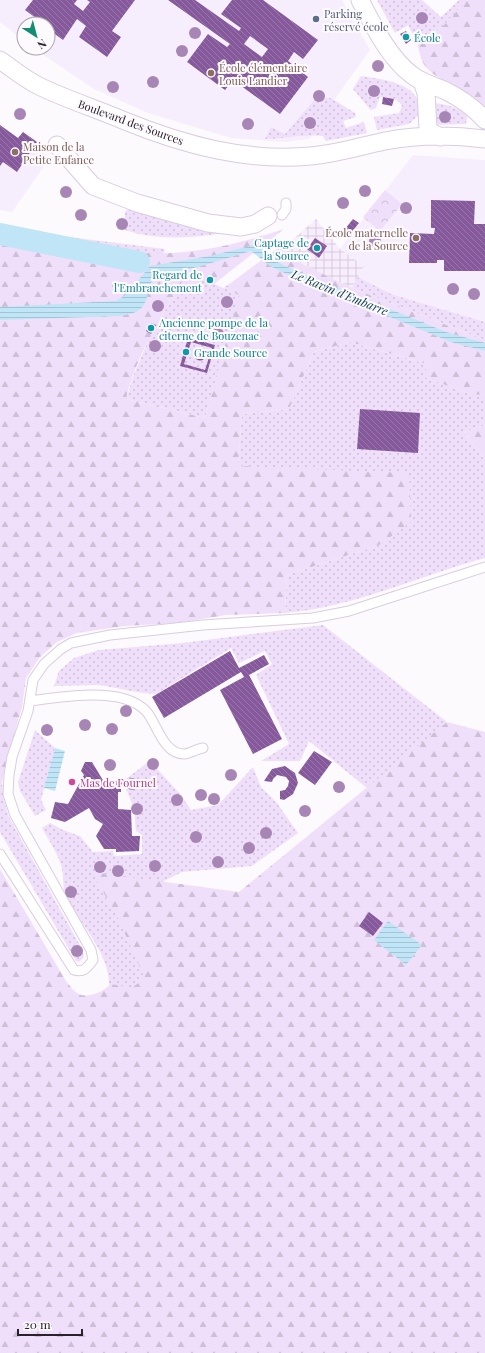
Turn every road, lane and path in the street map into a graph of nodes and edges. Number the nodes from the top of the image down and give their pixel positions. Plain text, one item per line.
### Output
1 (360, 0) edge
2 (0, 60) edge
3 (422, 81) junction
4 (426, 116) junction
5 (485, 120) edge
6 (440, 137) junction
7 (484, 138) edge
8 (408, 139) junction
9 (57, 145) dead end
10 (286, 203) dead end
11 (275, 215) joint
12 (485, 567) edge
13 (30, 701) junction
14 (202, 748) dead end
15 (0, 854) edge

1 - 3 street
2 - 8 street, Boulevard des Sources
3 - 4 street
3 - 5 street
4 - 6 street
4 - 8 street
6 - 7 street, Boulevard des Sources
6 - 8 street, Boulevard des Sources
9 - 11 street
10 - 11 lane
12 - 13 lane
13 - 14 lane
13 - 15 lane

